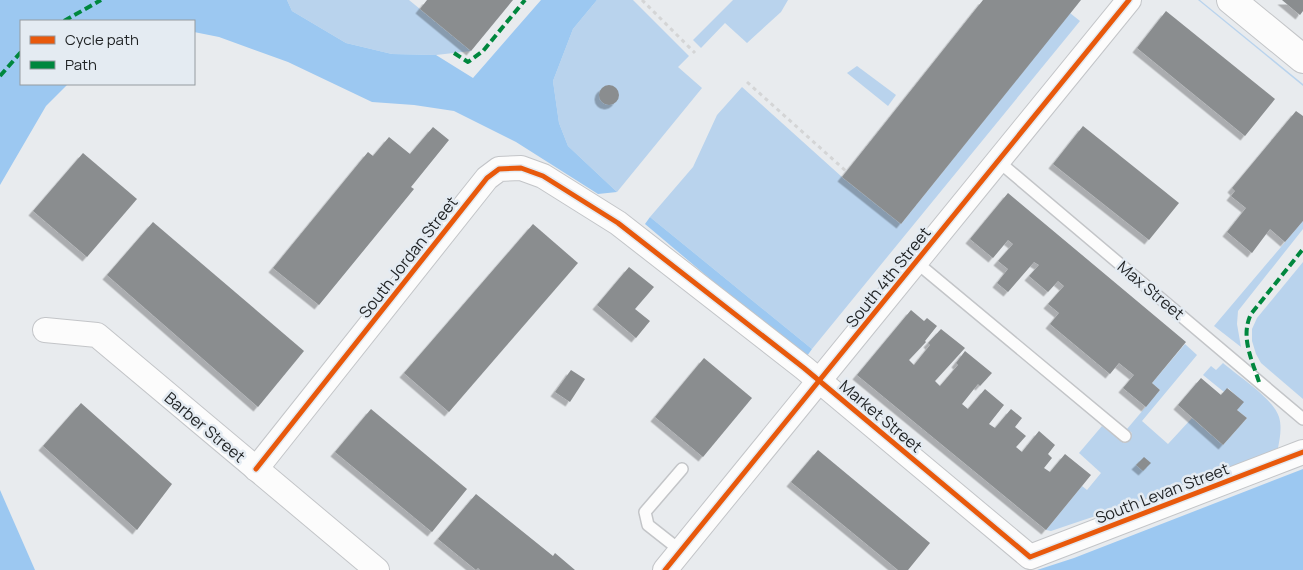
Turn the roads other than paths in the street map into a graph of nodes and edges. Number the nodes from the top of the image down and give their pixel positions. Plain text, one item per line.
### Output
1 (1129, 0) edge
2 (1231, 0) edge
3 (1303, 59) edge
4 (998, 161) junction
5 (618, 223) joint
6 (916, 262) junction
7 (45, 330) dead end
8 (819, 380) junction
9 (1303, 419) edge
10 (1125, 436) dead end
11 (1303, 452) edge
12 (682, 469) dead end
13 (256, 470) junction
14 (681, 551) junction
15 (1030, 557) joint
16 (377, 570) edge
17 (665, 570) edge

1 - 4 street, South 4th Street
2 - 3 street
4 - 6 street, South 4th Street
4 - 9 lane, Max Street
5 - 8 street, Market Street
5 - 13 street, South Jordan Street
6 - 8 street, South 4th Street
6 - 10 lane
7 - 13 street, Barber Street
8 - 14 street, South 4th Street
8 - 15 street, Market Street
11 - 15 street, South Levan Street
12 - 14 lane
13 - 16 street, Barber Street
14 - 17 street, South 4th Street

